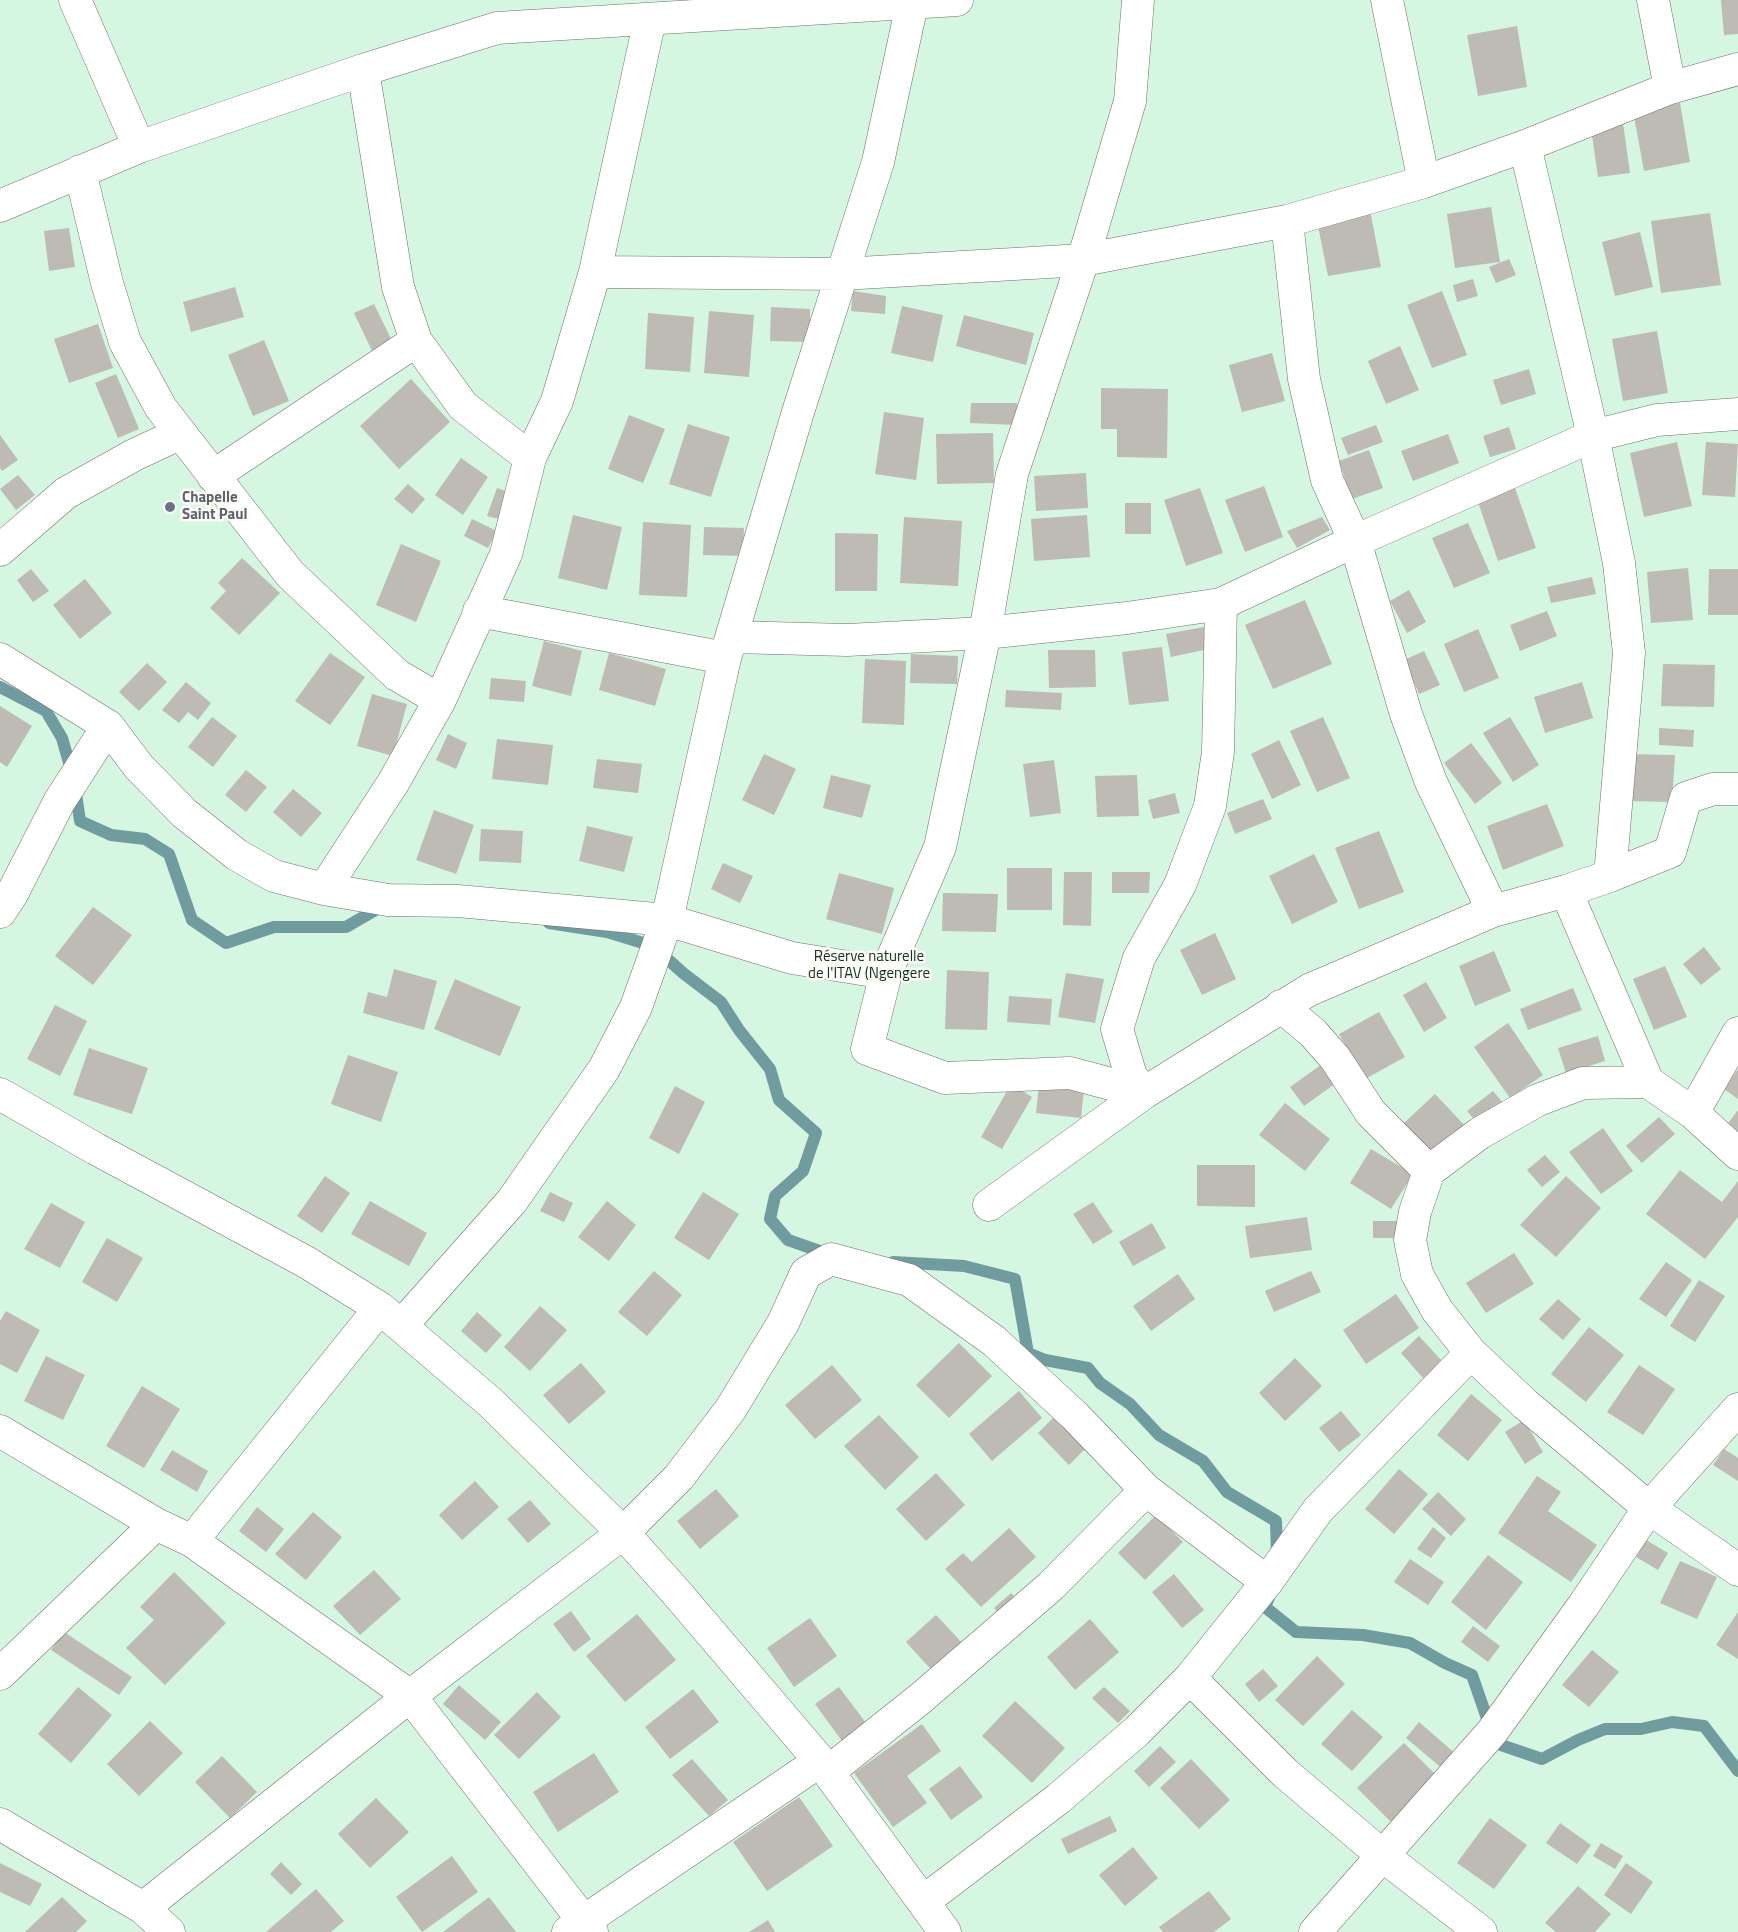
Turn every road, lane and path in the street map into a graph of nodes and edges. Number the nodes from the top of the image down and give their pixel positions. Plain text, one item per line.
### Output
1 (75, 0) edge
2 (957, 0) edge
3 (1138, 0) edge
4 (1387, 0) edge
5 (1653, 0) edge
6 (912, 4) junction
7 (776, 5) edge
8 (650, 20) junction
9 (1738, 69) edge
10 (363, 70) junction
11 (1670, 88) junction
12 (1525, 146) junction
13 (139, 147) junction
14 (80, 171) junction
15 (1424, 182) junction
16 (0, 206) edge
17 (1287, 221) junction
18 (1083, 260) junction
19 (596, 272) junction
20 (842, 274) junction
21 (416, 341) junction
22 (1738, 414) edge
23 (179, 434) junction
24 (1593, 436) junction
25 (530, 458) junction
26 (213, 476) junction
27 (1355, 541) junction
28 (0, 550) edge
29 (1221, 604) junction
30 (479, 611) junction
31 (985, 633) junction
32 (729, 647) junction
33 (0, 658) edge
34 (440, 700) junction
35 (101, 738) junction
36 (1738, 789) edge
37 (1610, 876) junction
38 (324, 890) junction
39 (1566, 891) junction
40 (1493, 911) junction
41 (0, 912) edge
42 (667, 920) junction
43 (886, 973) junction
44 (1281, 1006) junction
45 (1738, 1033) edge
46 (1648, 1082) junction
47 (1144, 1093) junction
48 (0, 1094) edge
49 (1693, 1113) junction
50 (1738, 1154) edge
51 (1429, 1171) junction
52 (989, 1205) dead end
53 (390, 1317) junction
54 (1471, 1353) junction
55 (1738, 1409) edge
56 (0, 1431) edge
57 (1146, 1490) junction
58 (1649, 1508) junction
59 (156, 1524) junction
60 (623, 1533) junction
61 (192, 1541) junction
62 (1738, 1570) edge
63 (1267, 1582) junction
64 (0, 1674) edge
65 (1190, 1678) junction
66 (410, 1696) junction
67 (824, 1767) junction
68 (0, 1824) edge
69 (1383, 1856) junction
70 (924, 1901) junction
71 (143, 1908) junction
72 (581, 1928) edge
73 (169, 1932) edge
74 (945, 1932) edge
75 (1315, 1932) edge
76 (1481, 1932) edge

1 - 13 street
2 - 6 street
3 - 18 street
4 - 15 street
5 - 11 street
6 - 7 street
6 - 20 street
7 - 8 street
8 - 10 street
8 - 19 street
9 - 11 street
10 - 13 street
10 - 21 street
11 - 12 street
12 - 15 street
12 - 24 street
13 - 14 street
14 - 16 street
14 - 23 street
15 - 17 street
17 - 18 street
17 - 27 street
18 - 20 street
18 - 31 street
19 - 20 street
19 - 25 street
20 - 32 street
21 - 25 street
21 - 26 street
22 - 24 street
23 - 26 street
23 - 28 street
24 - 27 street
24 - 37 street
25 - 30 street
26 - 34 street
27 - 29 street
27 - 40 street
29 - 31 street
29 - 47 street
30 - 32 street
30 - 34 street
31 - 32 street
31 - 43 street
32 - 42 street
33 - 35 street
34 - 38 street
35 - 38 street
35 - 41 street
36 - 37 street
37 - 39 street
38 - 42 street
39 - 40 street
39 - 46 street
40 - 44 street
42 - 43 street
42 - 53 street
43 - 47 street
44 - 47 street
44 - 51 street
45 - 49 street
46 - 49 street
46 - 51 street
47 - 52 street
48 - 53 street
49 - 50 street
51 - 54 street
53 - 60 street
53 - 61 street
54 - 58 street
54 - 63 street
55 - 58 street
56 - 59 street
57 - 60 street
57 - 63 street
57 - 67 street
58 - 62 street
58 - 69 street
59 - 61 street
59 - 64 street
60 - 66 street
60 - 67 street
61 - 66 street
63 - 65 street
65 - 69 street
65 - 70 street
66 - 71 street
66 - 72 street
67 - 70 street
67 - 72 street
68 - 71 street
69 - 75 street
69 - 76 street
70 - 74 street
71 - 73 street

